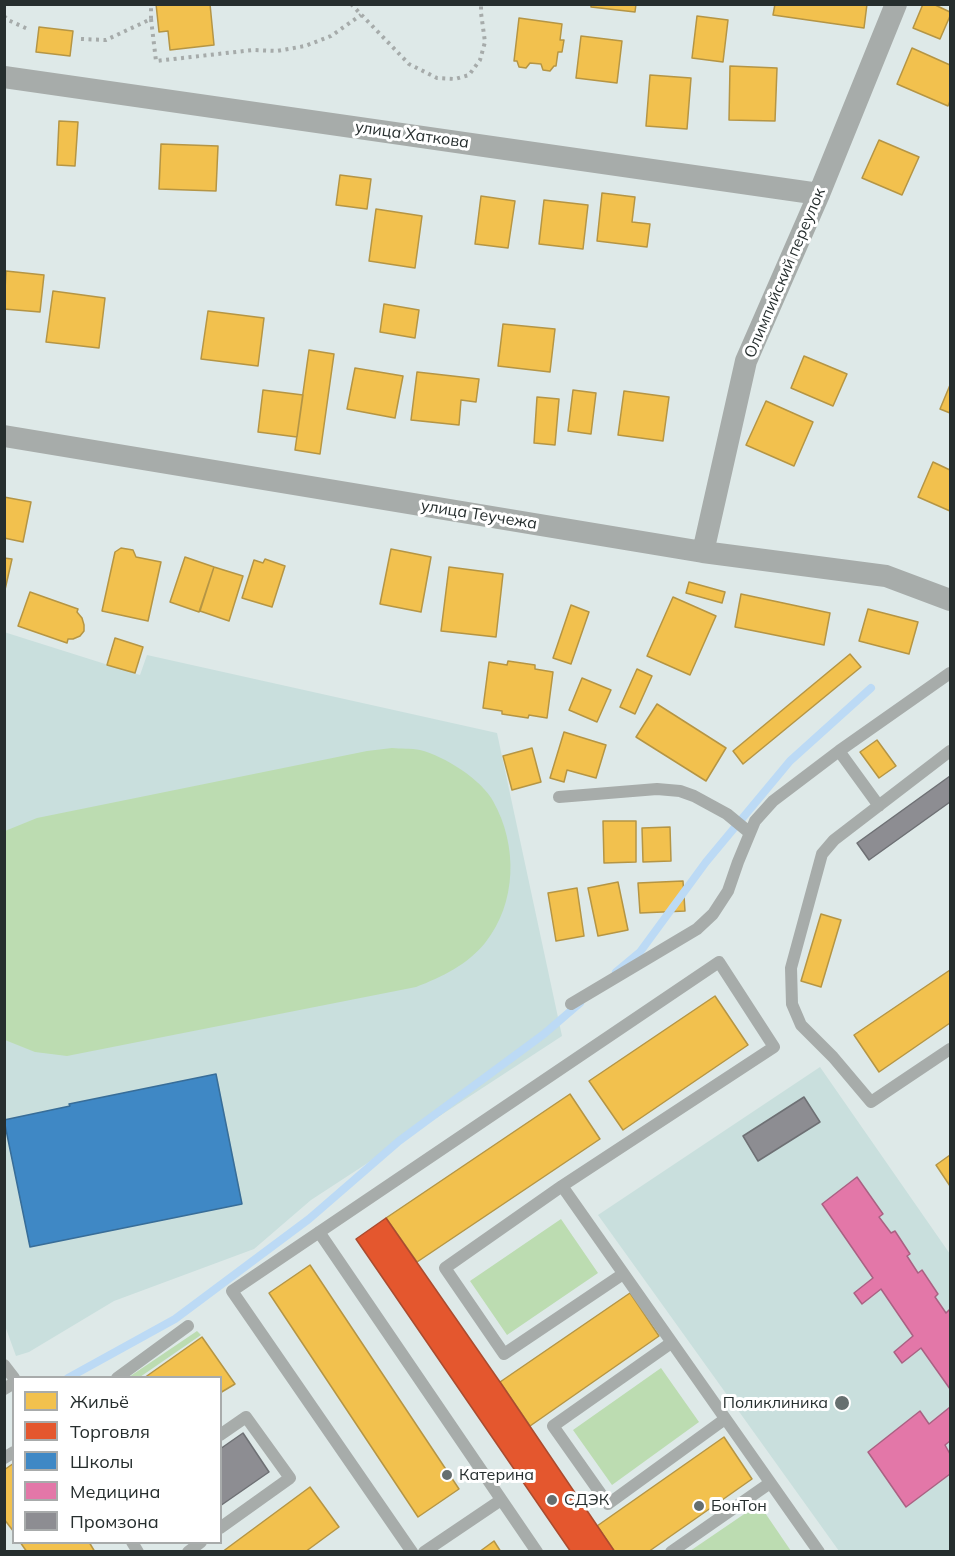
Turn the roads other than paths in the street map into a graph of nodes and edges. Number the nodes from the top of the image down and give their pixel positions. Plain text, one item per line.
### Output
1 (896, 4) edge
2 (4, 77) edge
3 (819, 194) junction
4 (4, 436) edge
5 (703, 552) junction
6 (951, 600) edge
7 (951, 674) edge
8 (839, 751) junction
9 (951, 751) edge
10 (559, 796) dead end
11 (879, 806) junction
12 (750, 833) junction
13 (571, 1004) dead end
14 (951, 1049) edge
15 (562, 1186) junction
16 (319, 1232) junction
17 (623, 1274) junction
18 (188, 1326) dead end
19 (671, 1343) junction
20 (118, 1376) edge
21 (725, 1419) junction
22 (222, 1434) edge
23 (770, 1483) junction
24 (501, 1500) junction
25 (222, 1527) edge
26 (412, 1551) edge
27 (424, 1551) edge
28 (537, 1551) edge
29 (671, 1551) edge
30 (819, 1551) edge

1 - 3 street, Олимпийский переулок
2 - 3 street, улица Хаткова
3 - 5 street, Олимпийский переулок
4 - 5 street, улица Теучежа
5 - 6 street, улица Теучежа
7 - 8 lane
8 - 11 lane
8 - 12 lane
9 - 11 lane
10 - 12 lane
11 - 14 lane
12 - 13 lane
15 - 16 lane
15 - 17 lane
15 - 17 lane
16 - 24 lane
16 - 26 lane
17 - 19 lane
18 - 20 lane
19 - 21 lane
19 - 21 lane
21 - 23 lane
22 - 25 lane
23 - 29 lane
23 - 30 lane
24 - 27 lane
24 - 28 lane

